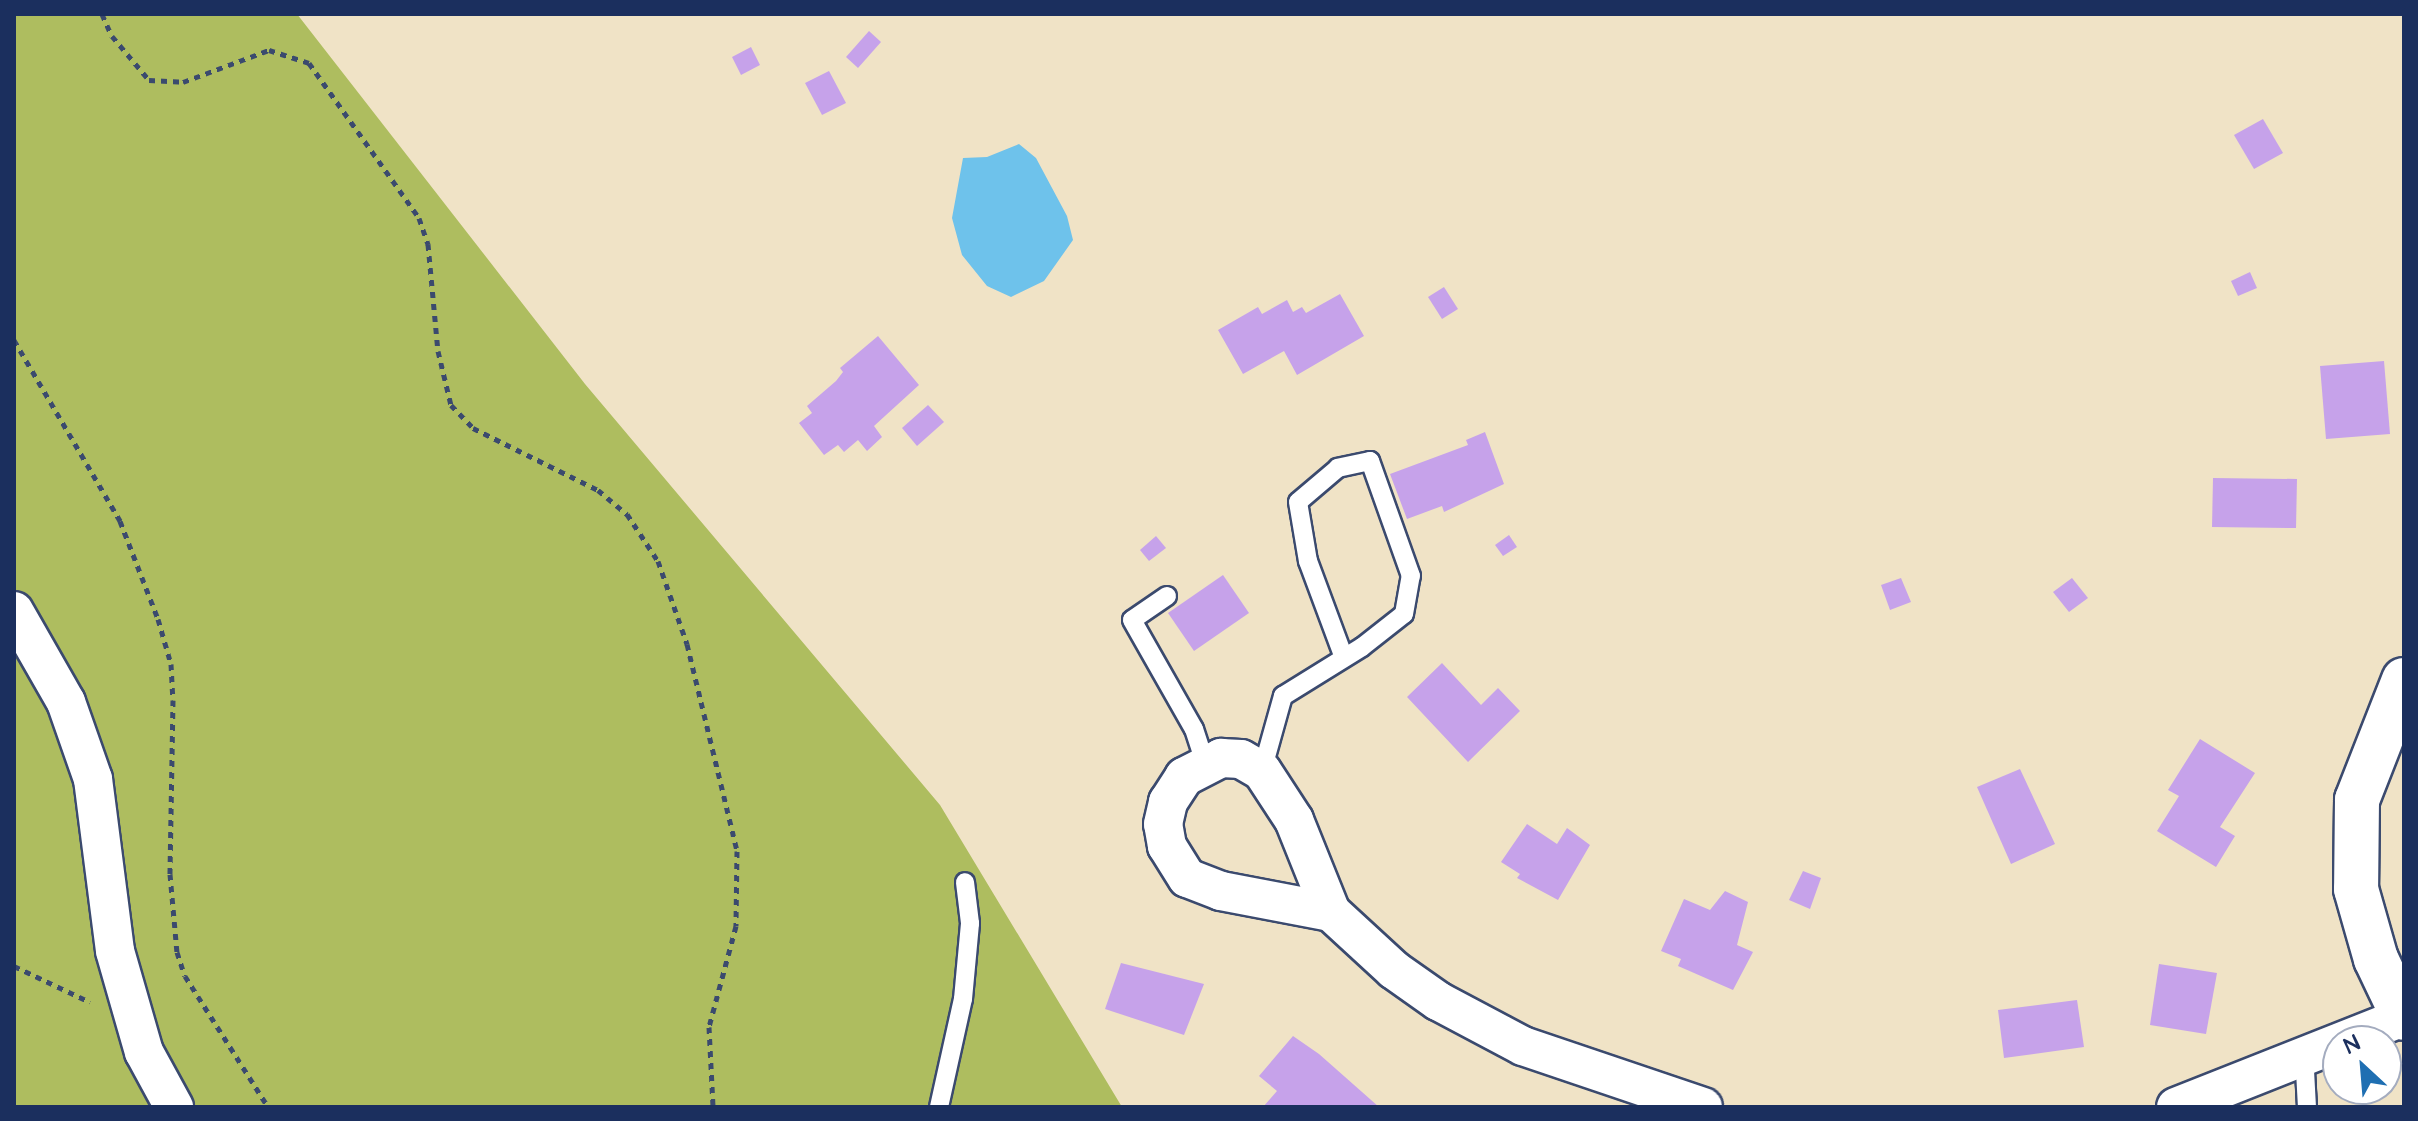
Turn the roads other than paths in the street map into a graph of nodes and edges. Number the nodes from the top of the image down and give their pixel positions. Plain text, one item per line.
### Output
1 (1167, 596) dead end
2 (14, 611) edge
3 (1344, 658) junction
4 (2404, 680) edge
5 (1205, 762) junction
6 (1262, 771) junction
7 (965, 882) dead end
8 (1331, 912) junction
9 (2404, 1017) edge
10 (2304, 1052) junction
11 (174, 1107) edge
12 (939, 1107) edge
13 (1703, 1107) edge
14 (2176, 1107) edge
15 (2307, 1107) edge

1 - 5 lane
2 - 11 street
3 - 3 lane
3 - 6 lane
4 - 9 street
5 - 6 street
5 - 8 street
6 - 8 street
7 - 12 lane
8 - 13 street
9 - 10 street
10 - 14 street
10 - 15 lane

